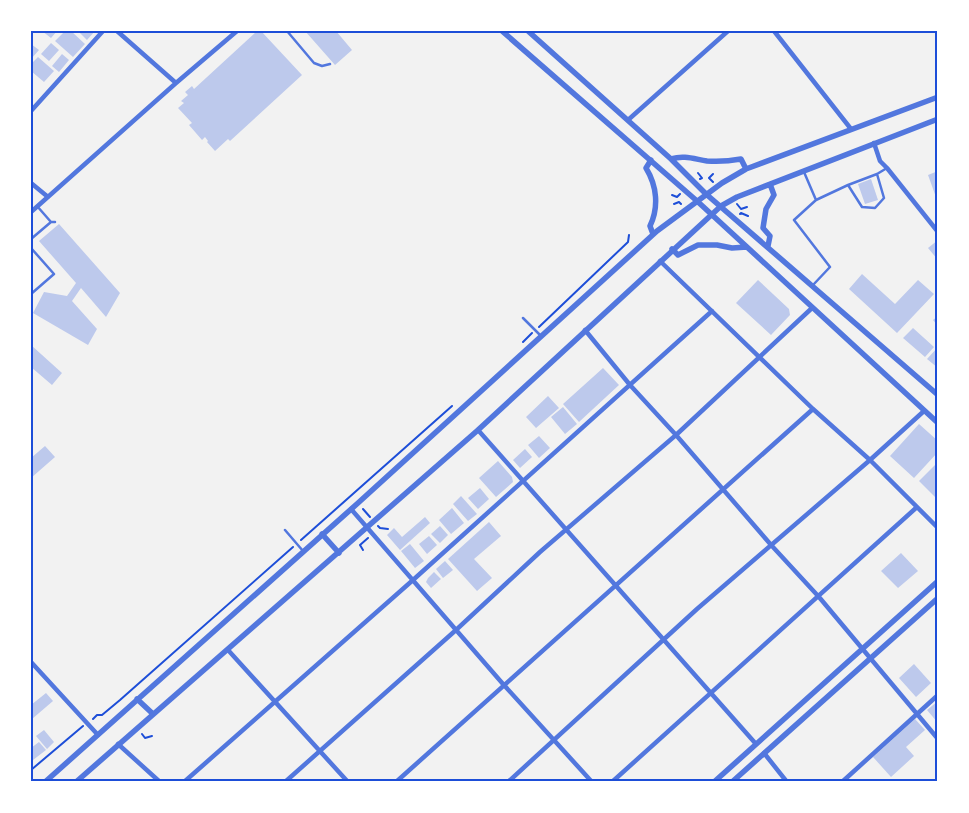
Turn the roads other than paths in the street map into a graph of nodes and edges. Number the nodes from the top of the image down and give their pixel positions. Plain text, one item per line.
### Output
1 (103, 31) edge
2 (117, 31) edge
3 (237, 31) edge
4 (287, 31) edge
5 (502, 31) edge
6 (528, 31) edge
7 (774, 31) edge
8 (727, 32) edge
9 (330, 64) dead end
10 (176, 83) junction
11 (938, 97) edge
12 (31, 112) edge
13 (938, 119) edge
14 (628, 120) junction
15 (851, 129) junction
16 (874, 143) junction
17 (671, 159) junction
18 (651, 160) junction
19 (887, 168) junction
20 (746, 169) junction
21 (803, 171) junction
22 (877, 174) junction
23 (31, 183) edge
24 (770, 184) junction
25 (848, 185) junction
26 (706, 194) junction
27 (48, 197) junction
28 (816, 200) junction
29 (697, 201) junction
30 (37, 206) junction
31 (721, 206) junction
32 (31, 212) edge
33 (711, 214) junction
34 (51, 222) junction
35 (55, 222) dead end
36 (938, 232) edge
37 (653, 234) junction
38 (31, 239) edge
39 (768, 246) junction
40 (747, 247) junction
41 (31, 248) edge
42 (672, 249) junction
43 (660, 261) junction
44 (813, 285) junction
45 (31, 294) edge
46 (812, 308) junction
47 (712, 312) junction
48 (523, 318) dead end
49 (585, 330) junction
50 (541, 336) junction
51 (760, 358) junction
52 (630, 385) junction
53 (938, 395) edge
54 (813, 409) junction
55 (924, 411) junction
56 (938, 422) edge
57 (478, 430) junction
58 (676, 435) junction
59 (870, 460) junction
60 (524, 481) junction
61 (724, 489) junction
62 (918, 507) junction
63 (352, 509) junction
64 (368, 528) junction
65 (938, 528) edge
66 (285, 530) dead end
67 (567, 530) junction
68 (322, 534) junction
69 (772, 546) junction
70 (303, 550) junction
71 (339, 553) junction
72 (413, 580) junction
73 (938, 580) edge
74 (614, 585) junction
75 (819, 597) junction
76 (938, 598) edge
77 (456, 630) junction
78 (665, 640) junction
79 (864, 649) junction
80 (228, 650) junction
81 (871, 657) junction
82 (31, 662) edge
83 (503, 684) junction
84 (711, 692) junction
85 (938, 695) edge
86 (137, 699) junction
87 (276, 701) junction
88 (916, 713) junction
89 (153, 714) junction
90 (98, 735) junction
91 (938, 739) edge
92 (554, 741) junction
93 (118, 744) junction
94 (756, 744) junction
95 (320, 750) junction
96 (764, 753) junction
97 (286, 781) edge
98 (45, 782) edge
99 (76, 782) edge
100 (160, 782) edge
101 (184, 782) edge
102 (348, 782) edge
103 (396, 782) edge
104 (508, 782) edge
105 (592, 782) edge
106 (612, 782) edge
107 (714, 782) edge
108 (732, 782) edge
109 (787, 782) edge
110 (842, 782) edge

1 - 12 street
2 - 10 street
3 - 10 street
4 - 9 lane
5 - 18 street
6 - 14 street
7 - 15 street
8 - 14 street
10 - 27 street
11 - 15 street
13 - 16 street
14 - 17 street
15 - 20 street
16 - 19 street
16 - 21 street
17 - 20 street
17 - 26 street
18 - 29 street
18 - 37 street
19 - 22 lane
19 - 36 street
20 - 26 street
21 - 24 street
21 - 28 lane
22 - 25 lane
22 - 25 lane
23 - 27 street
24 - 31 street
24 - 39 street
25 - 28 lane
26 - 29 street
26 - 31 street
27 - 30 street
28 - 44 lane
29 - 33 street
29 - 37 street
30 - 32 street
30 - 34 lane
31 - 33 street
31 - 39 street
33 - 40 street
33 - 42 street
34 - 35 lane
34 - 38 lane
37 - 50 street
39 - 44 street
40 - 42 street
40 - 46 street
41 - 45 lane
42 - 43 street
43 - 47 street
43 - 49 street
44 - 53 street
46 - 51 street
46 - 55 street
47 - 51 street
47 - 52 street
48 - 50 lane
49 - 52 street
49 - 57 street
50 - 63 street
51 - 54 street
51 - 58 street
52 - 58 street
52 - 60 street
54 - 59 street
54 - 61 street
55 - 56 street
55 - 59 street
57 - 60 street
57 - 64 street
58 - 61 street
58 - 67 street
59 - 62 street
59 - 69 street
60 - 67 street
60 - 72 street
61 - 69 street
61 - 74 street
62 - 65 street
62 - 75 street
63 - 64 street
63 - 68 street
64 - 71 street
64 - 72 street
66 - 70 lane
67 - 74 street
67 - 77 street
68 - 70 street
68 - 71 street
69 - 75 street
69 - 78 street
70 - 86 street
71 - 80 street
72 - 77 street
72 - 87 street
73 - 79 street
74 - 78 street
74 - 83 street
75 - 79 street
75 - 84 street
76 - 81 street
77 - 83 street
77 - 95 street
78 - 84 street
78 - 92 street
79 - 81 street
79 - 94 street
80 - 87 street
80 - 89 street
81 - 88 street
81 - 96 street
82 - 90 street
83 - 92 street
83 - 103 street
84 - 94 street
84 - 106 street
85 - 88 street
86 - 89 street
86 - 90 street
87 - 95 street
87 - 101 street
88 - 91 street
88 - 110 street
89 - 93 street
90 - 98 street
92 - 104 street
92 - 105 street
93 - 99 street
93 - 100 street
94 - 107 street
95 - 97 street
95 - 102 street
96 - 108 street
96 - 109 street

